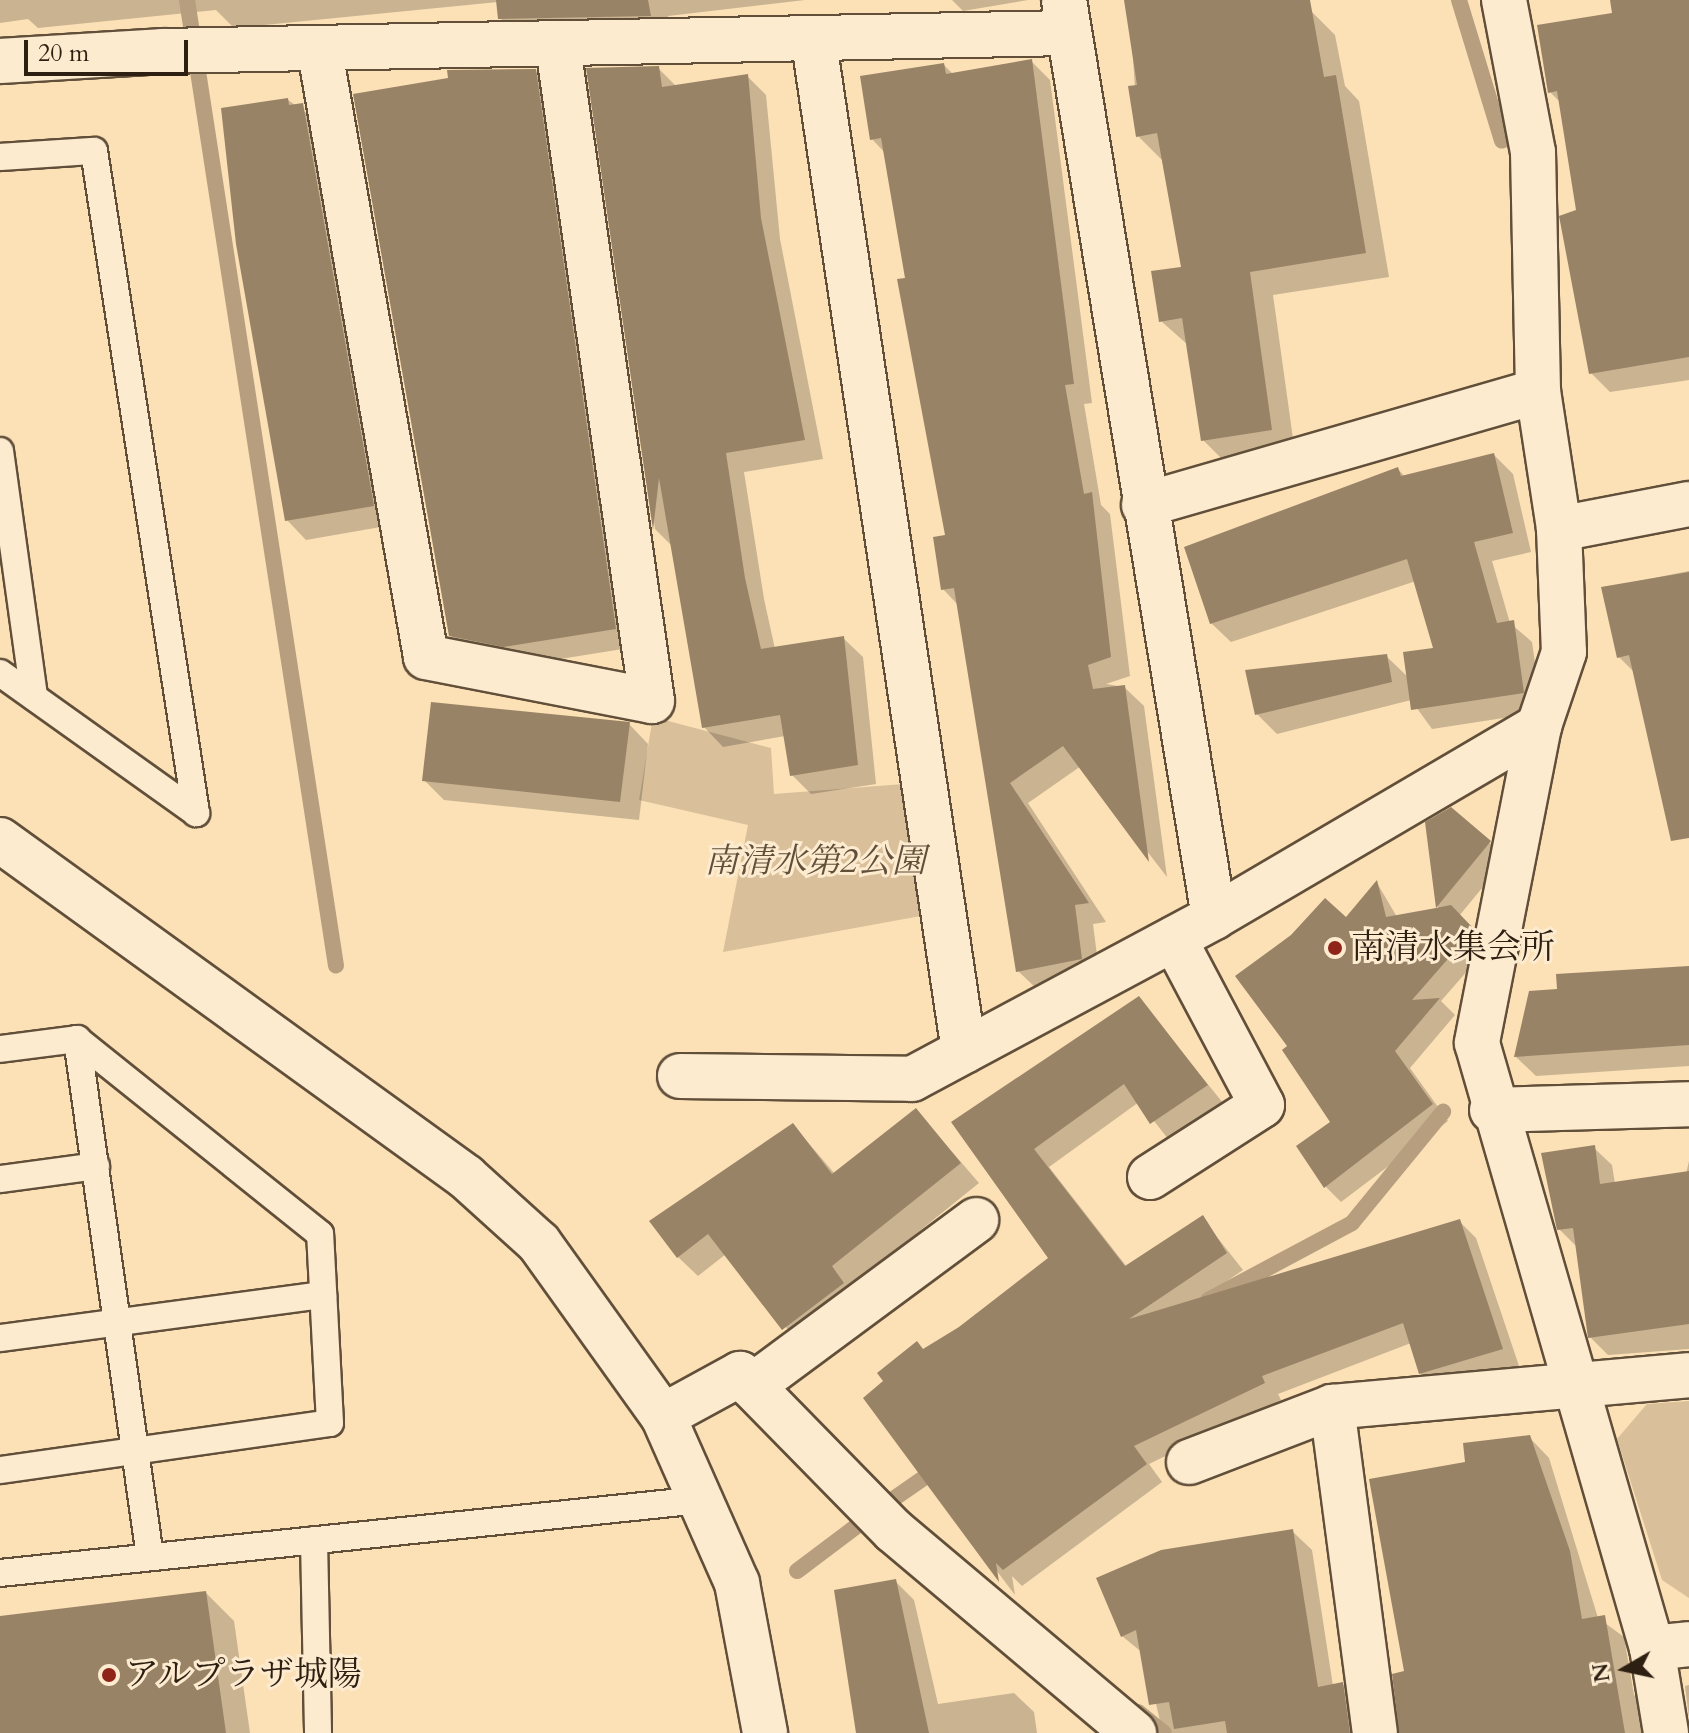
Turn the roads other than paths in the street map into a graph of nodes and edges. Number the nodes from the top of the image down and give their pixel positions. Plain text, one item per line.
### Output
1 (1504, 0) edge
2 (1067, 17) edge
3 (814, 43) junction
4 (558, 47) junction
5 (320, 52) junction
6 (0, 61) edge
7 (0, 157) edge
8 (1538, 391) junction
9 (0, 451) edge
10 (1689, 504) edge
11 (1144, 505) junction
12 (1559, 529) junction
13 (0, 673) edge
14 (34, 697) junction
15 (1539, 726) junction
16 (0, 840) edge
17 (1214, 917) junction
18 (1174, 939) junction
19 (77, 1039) junction
20 (0, 1049) edge
21 (964, 1051) junction
22 (680, 1076) dead end
23 (1689, 1104) edge
24 (1492, 1110) junction
25 (96, 1166) junction
26 (1150, 1177) dead end
27 (0, 1179) edge
28 (976, 1220) dead end
29 (323, 1295) junction
30 (118, 1322) junction
31 (0, 1338) edge
32 (1689, 1375) edge
33 (1576, 1384) junction
34 (752, 1386) junction
35 (1332, 1407) junction
36 (663, 1416) junction
37 (135, 1451) junction
38 (1189, 1462) dead end
39 (0, 1470) edge
40 (700, 1500) junction
41 (314, 1540) junction
42 (150, 1557) junction
43 (0, 1573) edge
44 (1671, 1646) edge
45 (318, 1733) edge
46 (765, 1733) edge
47 (1134, 1733) edge
48 (1375, 1733) edge
49 (1666, 1733) edge

1 - 8 street
2 - 3 street
2 - 11 street
3 - 4 street
3 - 21 street
4 - 5 street
4 - 5 street
5 - 6 street
7 - 14 lane
8 - 11 street
8 - 12 street
9 - 14 lane
10 - 12 street
11 - 17 street
12 - 15 street
13 - 14 lane
15 - 17 street
15 - 24 street
16 - 36 street
17 - 18 street
18 - 21 street
18 - 26 street
19 - 20 lane
19 - 25 lane
19 - 29 lane
21 - 22 street
23 - 24 street
24 - 33 street
25 - 27 lane
25 - 30 lane
28 - 34 street
29 - 30 lane
29 - 37 lane
30 - 31 lane
30 - 37 lane
32 - 33 street
33 - 35 street
33 - 44 street
34 - 36 street
34 - 47 street
35 - 38 street
35 - 48 street
36 - 40 street
37 - 39 lane
37 - 42 lane
40 - 41 lane
40 - 46 street
41 - 42 lane
41 - 45 lane
42 - 43 lane
44 - 49 street

